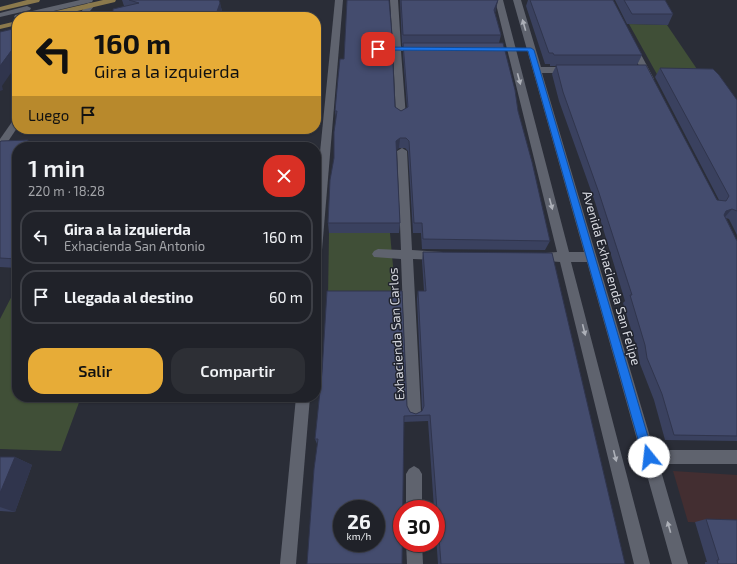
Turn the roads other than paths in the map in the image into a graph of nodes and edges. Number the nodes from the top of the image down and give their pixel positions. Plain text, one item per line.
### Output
1 (36, 0) edge
2 (59, 0) edge
3 (112, 0) edge
4 (338, 0) edge
5 (394, 0) edge
6 (499, 0) edge
7 (517, 0) edge
8 (90, 2) edge
9 (0, 9) edge
10 (42, 12) edge
11 (58, 12) edge
12 (84, 12) edge
13 (0, 14) edge
14 (12, 18) edge
15 (0, 21) edge
16 (12, 24) edge
17 (0, 27) edge
18 (627, 35) edge
19 (378, 49) edge
20 (397, 49) junction
21 (428, 49) edge
22 (518, 49) junction
23 (537, 70) junction
24 (581, 70) edge
25 (653, 84) edge
26 (401, 117) edge
27 (12, 129) edge
28 (0, 147) edge
29 (402, 151) dead end
30 (321, 193) edge
31 (378, 254) dead end
32 (406, 255) junction
33 (453, 255) edge
34 (523, 257) edge
35 (591, 257) junction
36 (565, 258) junction
37 (303, 402) edge
38 (414, 412) edge
39 (649, 457) junction
40 (737, 457) edge
41 (414, 474) dead end
42 (414, 500) edge
43 (414, 552) edge
44 (288, 564) edge
45 (414, 564) edge
46 (642, 564) edge
47 (680, 564) edge

1 - 9 main road
2 - 13 street
3 - 8 main road
4 - 30 street
5 - 20 street
6 - 22 street, Avenida Exhacienda San Felipe
22 -> 7 street, Avenida Exhacienda San Felipe
8 - 10 street
8 - 11 main road
8 - 12 street
14 - 15 street
16 - 17 main road
18 - 25 street
19 - 20 street
20 - 21 street
20 - 26 street
22 - 23 street, Avenida Exhacienda San Felipe
22 -> 36 street, Avenida Exhacienda San Felipe
23 - 24 street
23 - 35 street, Avenida Exhacienda San Felipe
27 - 28 street
29 - 32 street, Exhacienda San Carlos
31 - 32 street, Exhacienda San Carlos
32 - 33 street, Exhacienda San Carlos
32 - 38 street, Exhacienda San Carlos
34 - 36 street
35 - 36 street
35 - 39 street, Avenida Exhacienda San Felipe
36 -> 46 street, Avenida Exhacienda San Felipe
37 - 44 street
39 - 40 street
47 -> 39 street, Avenida Exhacienda San Felipe
41 - 42 street
43 - 45 street

